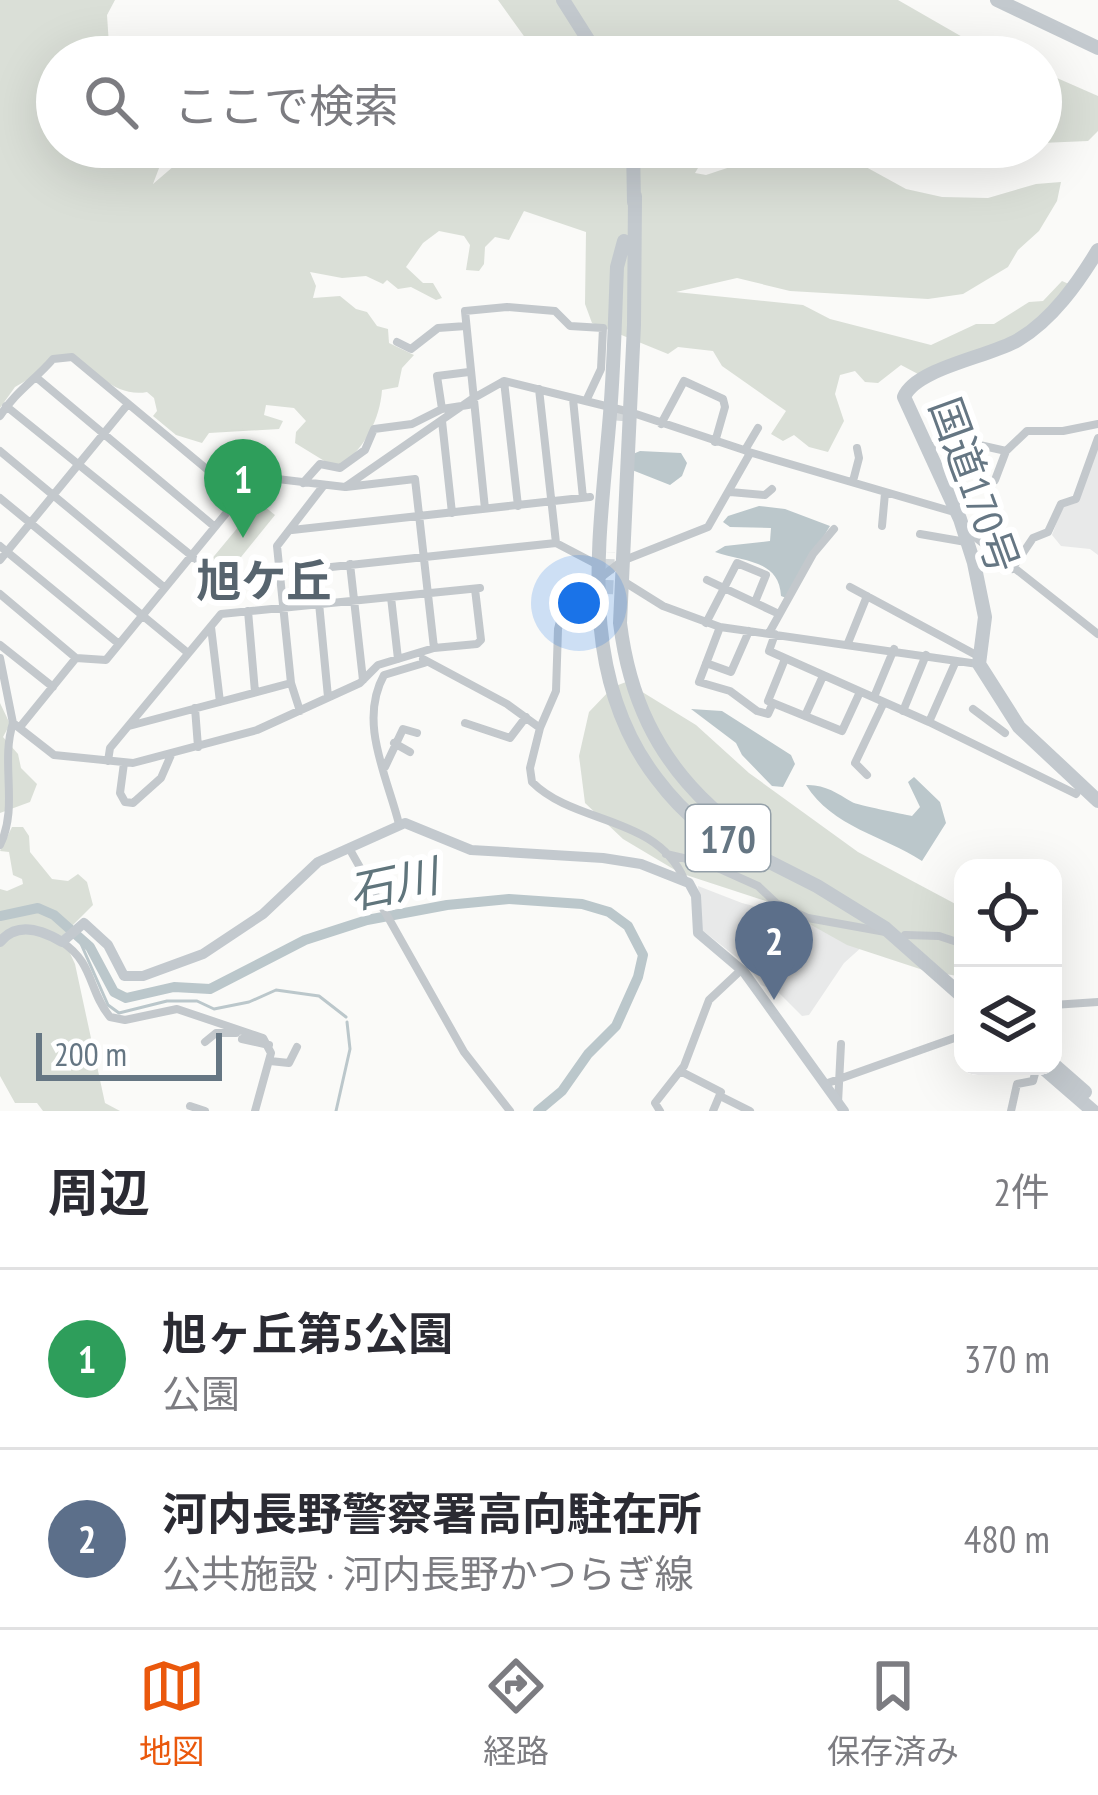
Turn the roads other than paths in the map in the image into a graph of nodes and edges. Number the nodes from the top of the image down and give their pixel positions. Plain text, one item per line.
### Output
1 (563, 0) edge
2 (575, 0) edge
3 (997, 0) edge
4 (589, 36) edge
5 (593, 36) edge
6 (1098, 48) edge
7 (629, 168) edge
8 (632, 168) edge
9 (1098, 250) edge
10 (466, 326) junction
11 (397, 342) dead end
12 (469, 372) junction
13 (37, 378) junction
14 (504, 381) junction
15 (539, 389) junction
16 (573, 399) junction
17 (586, 401) junction
18 (470, 402) junction
19 (128, 404) junction
20 (6, 406) junction
21 (442, 409) junction
22 (619, 411) junction
23 (0, 416) edge
24 (442, 421) junction
25 (661, 424) junction
26 (1098, 424) edge
27 (758, 428) dead end
28 (104, 435) junction
29 (1098, 438) edge
30 (715, 442) junction
31 (857, 448) dead end
32 (926, 449) junction
33 (0, 451) edge
34 (747, 451) junction
35 (1006, 451) junction
36 (80, 464) junction
37 (255, 478) junction
38 (995, 480) dead end
39 (853, 482) junction
40 (303, 483) junction
41 (324, 485) junction
42 (345, 487) junction
43 (772, 489) dead end
44 (730, 493) junction
45 (885, 493) junction
46 (54, 495) junction
47 (0, 498) edge
48 (550, 502) junction
49 (518, 506) junction
50 (484, 509) junction
51 (957, 512) junction
52 (452, 513) junction
53 (419, 517) junction
54 (31, 523) junction
55 (215, 526) junction
56 (882, 526) dead end
57 (292, 530) junction
58 (834, 530) dead end
59 (920, 534) dead end
60 (966, 535) junction
61 (556, 543) junction
62 (2, 552) edge
63 (424, 556) junction
64 (190, 557) junction
65 (350, 564) junction
66 (1012, 569) junction
67 (280, 572) junction
68 (610, 572) junction
69 (707, 580) dead end
70 (850, 587) dead end
71 (165, 588) junction
72 (723, 588) junction
73 (427, 592) junction
74 (0, 594) edge
75 (867, 596) junction
76 (391, 597) junction
77 (354, 600) junction
78 (755, 602) junction
79 (319, 604) junction
80 (284, 607) junction
81 (248, 611) junction
82 (779, 614) junction
83 (142, 615) junction
84 (706, 623) junction
85 (211, 626) junction
86 (720, 627) junction
87 (748, 631) junction
88 (772, 634) junction
89 (1098, 634) edge
90 (119, 644) junction
91 (848, 644) junction
92 (0, 645) edge
93 (434, 648) junction
94 (894, 649) junction
95 (188, 653) junction
96 (926, 655) junction
97 (423, 657) junction
98 (0, 658) edge
99 (76, 658) junction
100 (398, 658) junction
101 (785, 659) junction
102 (979, 660) junction
103 (956, 661) junction
104 (706, 663) junction
105 (824, 676) junction
106 (363, 680) junction
107 (291, 683) junction
108 (53, 687) junction
109 (255, 692) junction
110 (860, 692) junction
111 (328, 697) junction
112 (873, 698) junction
113 (220, 701) junction
114 (773, 703) junction
115 (884, 703) junction
116 (195, 708) junction
117 (973, 709) dead end
118 (903, 710) junction
119 (295, 713) junction
120 (806, 716) junction
121 (526, 717) junction
122 (929, 722) junction
123 (465, 723) dead end
124 (17, 725) junction
125 (128, 726) junction
126 (1009, 726) junction
127 (296, 728) dead end
128 (540, 728) junction
129 (417, 733) dead end
130 (394, 743) junction
131 (198, 747) junction
132 (410, 752) dead end
133 (172, 753) junction
134 (993, 753) junction
135 (108, 761) junction
136 (124, 763) junction
137 (385, 767) junction
138 (867, 775) dead end
139 (1082, 785) junction
140 (1098, 801) edge
141 (399, 824) junction
142 (0, 845) edge
143 (350, 848) junction
144 (665, 854) junction
145 (684, 880) junction
146 (898, 934) junction
147 (63, 941) junction
148 (954, 941) edge
149 (0, 942) edge
150 (741, 970) junction
151 (954, 978) edge
152 (954, 988) edge
153 (1098, 1003) edge
154 (1062, 1004) edge
155 (243, 1036) junction
156 (954, 1038) edge
157 (205, 1042) dead end
158 (841, 1044) dead end
159 (297, 1047) dead end
160 (270, 1060) junction
161 (680, 1071) junction
162 (1062, 1072) edge
163 (1035, 1075) edge
164 (1050, 1075) edge
165 (840, 1078) junction
166 (825, 1084) junction
167 (720, 1096) junction
168 (1098, 1103) edge
169 (190, 1106) dead end
170 (841, 1108) edge
171 (205, 1111) edge
172 (255, 1111) edge
173 (510, 1111) edge
174 (660, 1111) edge
175 (713, 1111) edge
176 (750, 1111) edge
177 (1011, 1111) edge
178 (1093, 1111) edge

1 - 4 highway
2 - 5 highway
3 - 6 highway
7 - 22 highway
8 - 22 highway
9 - 32 highway, 国道170号
10 - 11 street
10 - 12 street
10 - 17 street
12 - 18 street
12 - 21 street
13 - 19 street
13 - 20 street
13 - 28 street
14 - 15 street
14 - 18 street
14 - 49 street
15 - 16 street
15 - 48 street
16 - 17 street
16 - 48 street
17 - 22 street
18 - 21 street
18 - 24 street
18 - 50 street
19 - 28 street
19 - 37 street
20 - 23 street
20 - 36 street
21 - 40 street
22 - 25 street
22 - 68 highway
22 - 68 highway
24 - 42 street
24 - 52 street
25 - 30 street
25 - 30 street
26 - 35 street
27 - 34 street
28 - 36 street
28 - 55 street
29 - 66 street
30 - 34 street
31 - 39 street
32 - 35 street
32 - 51 highway, 国道170号
33 - 46 street
34 - 39 street
34 - 44 street
35 - 38 street
36 - 46 street
36 - 64 street
37 - 40 street
37 - 55 street
39 - 45 street
40 - 41 street
41 - 42 street
41 - 57 street
42 - 53 street
43 - 44 street
44 - 68 street
45 - 51 street
45 - 56 street
46 - 54 street
46 - 71 street
47 - 54 street
48 - 49 street
48 - 61 street
49 - 50 street
50 - 52 street
51 - 60 highway, 国道170号
52 - 53 street
53 - 57 street
53 - 63 street
54 - 62 street
54 - 83 street
55 - 64 street
57 - 67 street
58 - 82 street
59 - 60 street
60 - 66 street
60 - 102 highway, 国道170号
61 - 63 street
61 - 68 street
62 - 90 street
63 - 65 street
63 - 73 street
64 - 67 street
64 - 71 street
65 - 67 street
65 - 77 street
66 - 89 street
67 - 80 street
68 - 84 street
68 - 128 street
68 - 146 highway, 170
69 - 72 street
70 - 75 street
71 - 83 street
72 - 78 street
72 - 78 street
72 - 84 street
73 - 76 street
73 - 93 street
73 - 93 street
74 - 99 street
75 - 91 street
75 - 102 street
76 - 77 street
76 - 100 street
77 - 79 street
77 - 106 street
78 - 82 street
79 - 80 street
79 - 111 street
80 - 81 street
80 - 107 street
81 - 85 street
81 - 109 street
82 - 88 street
83 - 90 street
83 - 95 street
84 - 86 street
85 - 95 street
85 - 113 street
86 - 87 street
86 - 104 street
87 - 88 street
87 - 104 street
88 - 91 street
88 - 101 street
90 - 99 street
91 - 94 street
92 - 108 street
93 - 97 street
94 - 96 street
94 - 112 street
95 - 125 street
96 - 103 street
96 - 118 street
97 - 100 street
97 - 121 street
97 - 137 street
98 - 124 street
99 - 108 street
100 - 106 street
101 - 105 street
101 - 114 street
102 - 103 street
102 - 126 highway
103 - 122 street
104 - 114 street
105 - 110 street
105 - 120 street
106 - 111 street
107 - 109 street
107 - 119 street
108 - 124 street
109 - 113 street
110 - 112 street
110 - 120 street
111 - 119 street
112 - 115 street
113 - 116 street
114 - 120 street
115 - 118 street
115 - 138 street
116 - 125 street
116 - 131 street
117 - 126 street
118 - 122 street
119 - 127 street
119 - 131 street
121 - 123 street
121 - 128 street
122 - 134 street
124 - 135 street
124 - 142 street
125 - 135 street
126 - 134 street
126 - 139 highway
128 - 144 street
129 - 130 street
130 - 132 street
130 - 137 street
131 - 133 street
133 - 136 street
133 - 136 street
134 - 139 street
135 - 136 street
137 - 141 street
139 - 140 highway
141 - 143 main road
141 - 145 main road
143 - 147 main road
143 - 173 street
144 - 145 street
144 - 146 street
145 - 150 main road
146 - 148 street
146 - 151 highway, 170
146 - 152 highway, 170
147 - 149 main road
147 - 155 street
150 - 161 street
150 - 166 main road
153 - 154 street
155 - 157 street
155 - 160 street
156 - 165 street
158 - 165 street
159 - 160 street
160 - 172 street
161 - 167 street
161 - 174 street
162 - 168 highway
163 - 177 street
164 - 178 highway
165 - 166 street
165 - 170 street
166 - 170 main road
167 - 175 street
167 - 176 street
169 - 171 street

